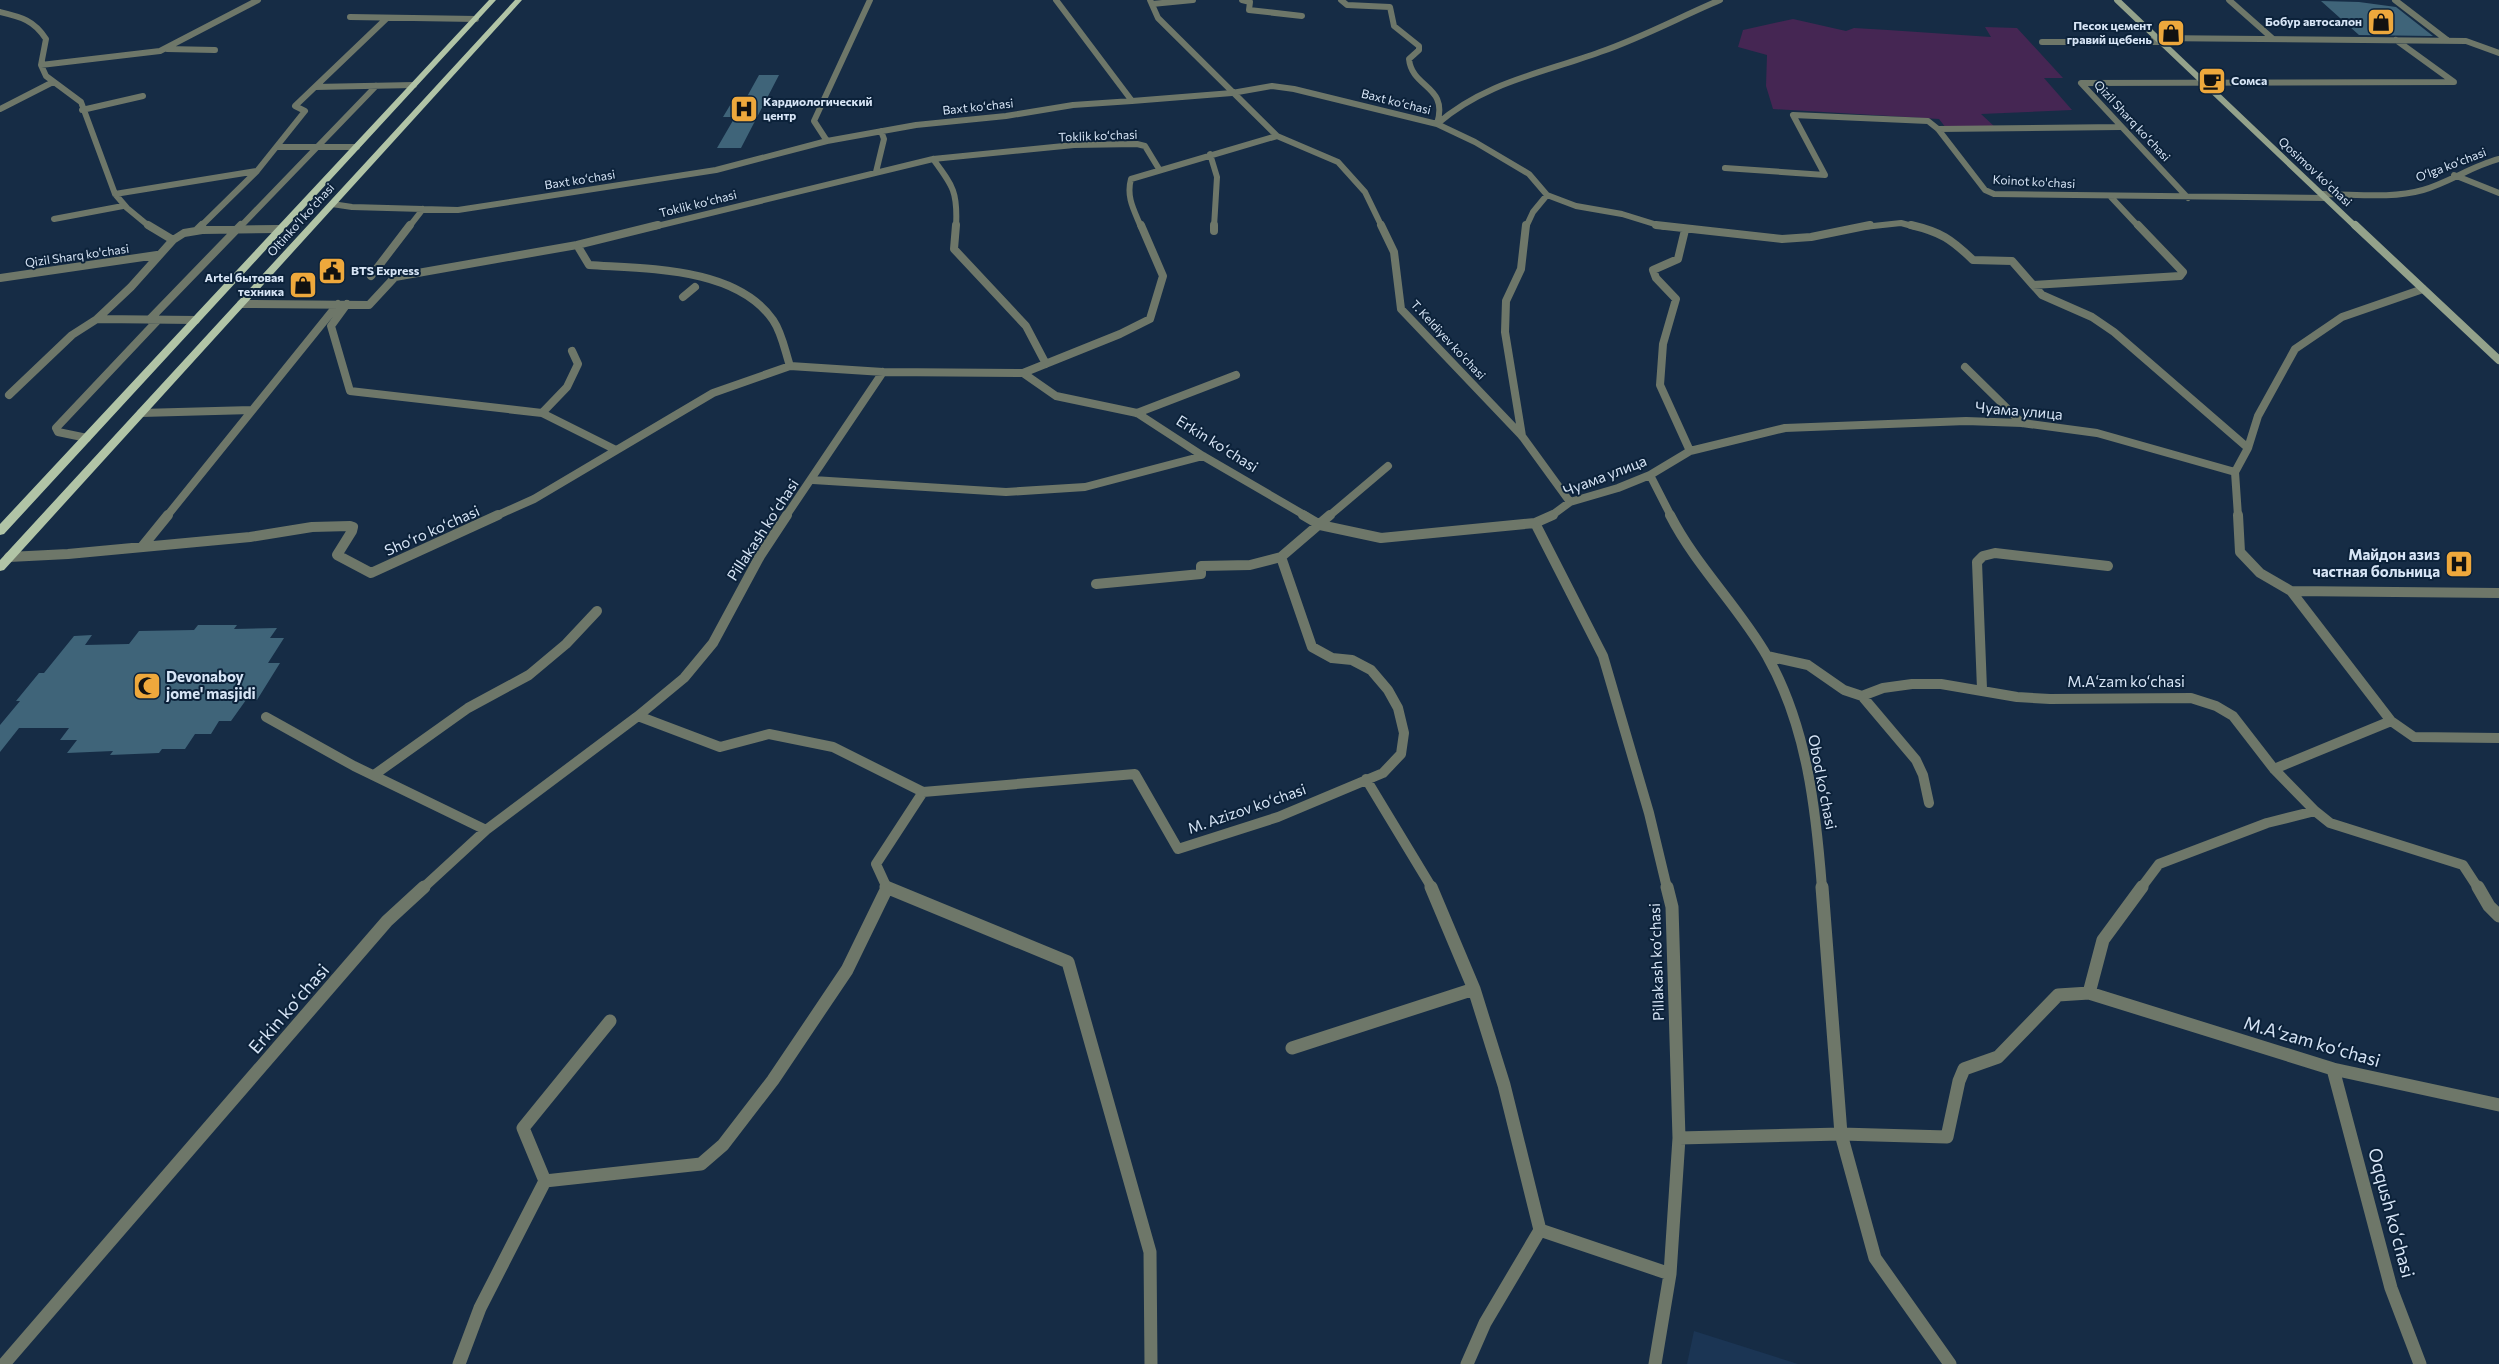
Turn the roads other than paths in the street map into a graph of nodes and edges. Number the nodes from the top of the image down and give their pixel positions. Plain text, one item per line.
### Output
1 (258, 0) edge
2 (493, 0) edge
3 (519, 0) edge
4 (870, 0) edge
5 (1056, 0) edge
6 (1193, 0) edge
7 (1242, 0) edge
8 (1341, 0) edge
9 (1720, 0) edge
10 (2117, 0) edge
11 (2229, 0) edge
12 (2395, 0) edge
13 (1151, 2) edge
14 (0, 12) edge
15 (1302, 16) dead end
16 (350, 17) dead end
17 (387, 18) junction
18 (476, 19) junction
19 (2272, 38) junction
20 (2157, 40) junction
21 (2396, 40) junction
22 (2448, 40) junction
23 (2042, 42) dead end
24 (166, 49) junction
25 (214, 50) dead end
26 (2499, 53) edge
27 (42, 65) junction
28 (53, 82) junction
29 (2204, 84) junction
30 (414, 85) junction
31 (376, 86) junction
32 (315, 87) junction
33 (1232, 92) junction
34 (143, 96) dead end
35 (1132, 101) junction
36 (0, 109) edge
37 (82, 110) junction
38 (1437, 124) junction
39 (2120, 127) junction
40 (1938, 129) junction
41 (880, 131) junction
42 (1277, 136) junction
43 (828, 141) junction
44 (277, 147) junction
45 (317, 147) junction
46 (357, 147) junction
47 (1210, 154) junction
48 (2499, 159) edge
49 (933, 160) junction
50 (1724, 168) dead end
51 (1159, 169) junction
52 (257, 171) junction
53 (876, 172) junction
54 (2454, 175) junction
55 (2499, 192) edge
56 (114, 194) junction
57 (1547, 195) junction
58 (2110, 196) junction
59 (2324, 196) junction
60 (2188, 198) junction
61 (332, 204) junction
62 (123, 206) junction
63 (423, 210) junction
64 (54, 219) dead end
65 (196, 230) junction
66 (234, 230) junction
67 (280, 230) junction
68 (1685, 230) junction
69 (1214, 231) dead end
70 (173, 240) junction
71 (577, 245) junction
72 (157, 256) junction
73 (371, 276) dead end
74 (0, 278) edge
75 (2033, 285) junction
76 (695, 287) dead end
77 (2423, 289) junction
78 (683, 297) dead end
79 (241, 304) junction
80 (342, 304) junction
81 (98, 319) junction
82 (153, 320) junction
83 (196, 320) junction
84 (572, 351) dead end
85 (2499, 360) edge
86 (1046, 364) junction
87 (790, 366) junction
88 (1964, 367) dead end
89 (883, 372) junction
90 (1023, 373) junction
91 (1236, 376) dead end
92 (9, 395) dead end
93 (252, 410) junction
94 (142, 413) junction
95 (542, 413) junction
96 (1137, 413) junction
97 (2022, 423) junction
98 (1522, 436) junction
99 (87, 438) junction
100 (2248, 448) junction
101 (616, 450) junction
102 (1690, 451) junction
103 (1203, 456) junction
104 (1388, 466) dead end
105 (2235, 472) junction
106 (1650, 476) junction
107 (813, 480) junction
108 (1570, 502) junction
109 (1536, 523) junction
110 (1320, 526) junction
111 (0, 531) edge
112 (142, 547) junction
113 (10, 556) junction
114 (1281, 557) junction
115 (2108, 566) dead end
116 (0, 567) edge
117 (1096, 584) dead end
118 (2291, 591) junction
119 (2499, 593) edge
120 (597, 611) dead end
121 (1767, 656) junction
122 (1982, 689) junction
123 (1862, 696) junction
124 (638, 716) junction
125 (266, 717) dead end
126 (2391, 721) junction
127 (2499, 738) edge
128 (2274, 769) junction
129 (374, 775) junction
130 (1366, 779) junction
131 (923, 792) junction
132 (1929, 803) dead end
133 (2315, 811) junction
134 (486, 830) junction
135 (887, 888) junction
136 (2499, 916) edge
137 (1474, 989) junction
138 (2089, 993) junction
139 (610, 1021) dead end
140 (1292, 1048) dead end
141 (2333, 1069) junction
142 (2499, 1105) edge
143 (1841, 1134) junction
144 (1678, 1138) junction
145 (545, 1181) junction
146 (1540, 1230) junction
147 (1670, 1274) junction
148 (4, 1364) edge
149 (459, 1364) edge
150 (1151, 1364) edge
151 (1467, 1364) edge
152 (1655, 1364) edge
153 (1950, 1364) edge
154 (2420, 1364) edge

1 - 24 street
2 - 18 main road, Oltinkoʻl koʻchasi
3 - 61 main road, Oltinkoʻl koʻchasi
4 - 43 street
5 - 35 street
6 - 13 street
7 - 15 street
8 - 38 street
9 - 38 street, Baxt koʻchasi
10 - 20 street, Qosimov ko'chasi
11 - 19 street
12 - 22 street
13 - 33 street, T. Keldiyev ko'chasi
14 - 27 street
16 - 17 street
17 - 18 street
17 - 32 street
18 - 30 main road, Oltinkoʻl koʻchasi
19 - 20 street
19 - 21 street
20 - 23 street
20 - 29 street, Qosimov ko'chasi
21 - 22 street
21 - 29 street
22 - 26 street
24 - 25 street
24 - 27 street
27 - 28 street
28 - 36 street
28 - 37 street
29 - 39 street, Qizil Sharq koʻchasi
29 - 59 street, Qosimov ko'chasi
30 - 31 street
30 - 46 main road, Oltinkoʻl koʻchasi
31 - 32 street
31 - 45 street
32 - 44 street
33 - 35 street, Baxt koʻchasi
33 - 38 street, Baxt koʻchasi
33 - 42 street, T. Keldiyev ko'chasi
34 - 37 street
35 - 41 street, Baxt koʻchasi
37 - 56 street
38 - 57 street
39 - 40 street
39 - 60 street, Qizil Sharq koʻchasi
40 - 50 street
40 - 58 street, Koinot ko'chasi
41 - 43 street, Baxt koʻchasi
41 - 53 street
42 - 47 street
42 - 98 street, T. Keldiyev ko'chasi
43 - 63 street, Baxt koʻchasi
44 - 45 street
44 - 52 street
45 - 46 street
45 - 66 street
46 - 67 main road, Oltinkoʻl koʻchasi
47 - 51 street
47 - 69 street
48 - 54 street, Oʻlga koʻchasi
49 - 51 street, Toklik koʻchasi
49 - 53 street, Toklik koʻchasi
49 - 86 street
51 - 86 street
52 - 56 street
52 - 65 street
53 - 71 street, Toklik koʻchasi
54 - 55 street
54 - 59 street, Oʻlga koʻchasi
56 - 62 street
57 - 68 street
57 - 98 street
58 - 60 street, Koinot ko'chasi
58 - 75 street
59 - 60 street, Koinot ko'chasi
59 - 77 street, Qosimov ko'chasi
61 - 63 street, Baxt koʻchasi
61 - 79 main road, Oltinkoʻl koʻchasi
62 - 64 street
62 - 70 street
63 - 73 street
65 - 66 street
65 - 70 street
66 - 67 street
66 - 82 street
67 - 83 main road, Oltinkoʻl koʻchasi
68 - 75 street
68 - 102 street
70 - 72 street
71 - 80 street, Toklik koʻchasi
71 - 87 street
72 - 74 street, Qizil Sharq ko'chasi
72 - 81 street
75 - 100 street
76 - 78 street
77 - 85 street, Qosimov ko'chasi
77 - 100 street
79 - 80 street, Toklik koʻchasi
79 - 94 main road, Oltinkoʻl koʻchasi
80 - 93 street
80 - 95 street
81 - 82 street
81 - 92 street
82 - 83 street
82 - 99 street
83 - 99 main road, Oltinkoʻl koʻchasi
84 - 95 street
86 - 90 street
87 - 89 street, Shoʻro koʻchasi
87 - 101 street, Shoʻro koʻchasi
88 - 97 street
89 - 90 street
89 - 107 street, Pillakash koʻchasi
90 - 96 street, Erkin koʻchasi
91 - 96 street
93 - 94 street
93 - 112 street
94 - 113 main road, Oltinkoʻl koʻchasi
95 - 101 street
96 - 103 street, Erkin koʻchasi
97 - 102 street, Чуама улица
97 - 105 street, Чуама улица
98 - 108 street, T. Keldiyev ko'chasi
99 - 111 main road, Oltinkoʻl koʻchasi
100 - 105 street
101 - 112 street, Shoʻro koʻchasi
102 - 106 street, Чуама улица
103 - 107 street
103 - 110 street, Erkin koʻchasi
104 - 110 street
105 - 118 street
106 - 108 street, Чуама улица
106 - 121 street, Obod koʻchasi
107 - 124 street, Pillakash koʻchasi
108 - 109 street, Чуама улица
109 - 110 street, Erkin koʻchasi
109 - 144 street, Pillakash koʻchasi
110 - 114 street
112 - 113 street, Shoʻro koʻchasi
113 - 116 main road, Oltinkoʻl koʻchasi
114 - 117 street
114 - 130 street, M. Azizov koʻchasi
115 - 122 street
118 - 119 street
118 - 126 street
120 - 129 street
121 - 123 street
121 - 143 street, Obod koʻchasi
122 - 123 street, M.Aʻzam koʻchasi
122 - 128 street, M.Aʻzam koʻchasi
123 - 132 street
124 - 131 street
124 - 134 street, Erkin koʻchasi
125 - 129 street
126 - 127 street
126 - 128 street
128 - 133 street, M.Aʻzam koʻchasi
129 - 134 street
130 - 131 street, M. Azizov koʻchasi
130 - 137 street
131 - 135 street
133 - 136 street, M.Aʻzam koʻchasi
133 - 138 street
134 - 148 street, Erkin koʻchasi
135 - 145 street
135 - 150 street
137 - 140 street
137 - 146 street
138 - 141 street, M.Aʻzam koʻchasi
138 - 143 street, M.Aʻzam koʻchasi
139 - 145 street
141 - 142 street, M.Aʻzam koʻchasi
141 - 154 street, Oqqush koʻchasi
143 - 144 street
143 - 153 street, Obod koʻchasi
144 - 147 street, Pillakash koʻchasi
145 - 149 street
146 - 147 street
146 - 151 street
147 - 152 street, Pillakash koʻchasi

